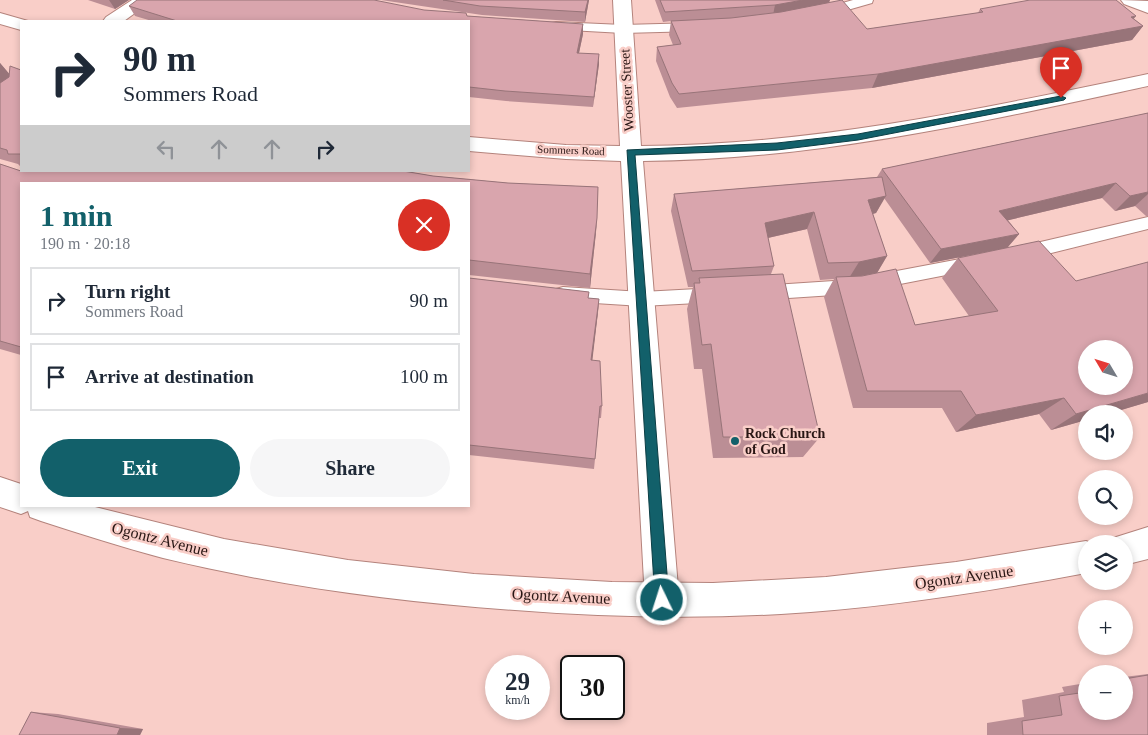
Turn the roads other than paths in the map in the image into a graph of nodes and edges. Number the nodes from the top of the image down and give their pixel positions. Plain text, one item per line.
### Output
1 (144, 0) edge
2 (622, 0) edge
3 (866, 0) edge
4 (1130, 0) edge
5 (1148, 8) edge
6 (810, 16) edge
7 (0, 18) edge
8 (114, 20) edge
9 (20, 25) edge
10 (540, 26) edge
11 (712, 26) edge
12 (623, 30) junction
13 (1148, 80) edge
14 (470, 144) edge
15 (631, 152) junction
16 (1148, 224) edge
17 (546, 292) edge
18 (642, 299) junction
19 (0, 492) edge
20 (20, 499) edge
21 (44, 507) edge
22 (1148, 543) edge
23 (1133, 547) edge
24 (1078, 558) edge
25 (662, 600) junction

1 - 8 street
2 - 12 street, Wooster Street
3 - 6 lane
4 - 5 street
7 - 9 street
10 - 12 lane
11 - 12 lane
12 - 15 street, Wooster Street
13 - 15 street, Sommers Road
14 - 15 street, Sommers Road
15 - 18 street, Wooster Street
16 - 18 lane
17 - 18 lane
18 - 25 street, Wooster Street
19 - 20 street
21 - 25 street, Ogontz Avenue
22 - 23 street
24 - 25 street, Ogontz Avenue

